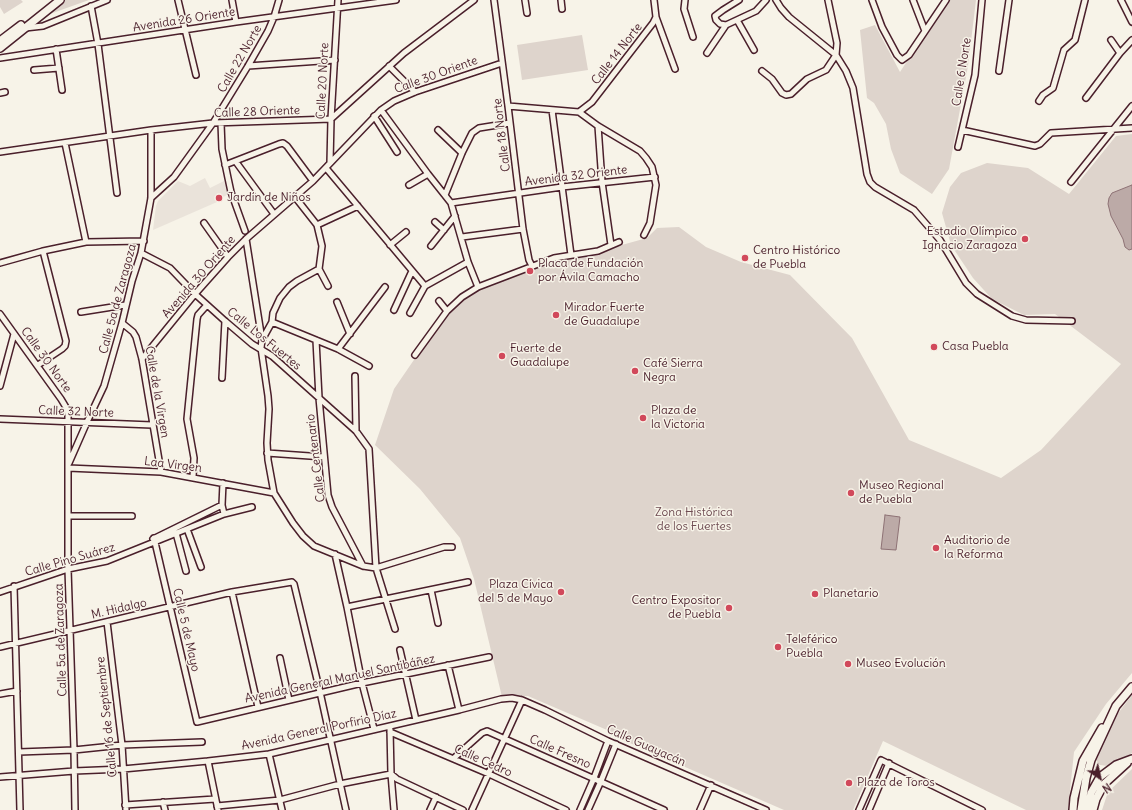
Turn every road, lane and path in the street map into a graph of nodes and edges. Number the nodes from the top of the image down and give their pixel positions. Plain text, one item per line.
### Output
1 (53, 0) edge
2 (60, 0) edge
3 (107, 0) edge
4 (178, 0) edge
5 (232, 0) edge
6 (279, 0) edge
7 (338, 0) edge
8 (396, 0) edge
9 (474, 0) edge
10 (494, 0) edge
11 (525, 0) edge
12 (561, 0) edge
13 (654, 0) edge
14 (685, 0) edge
15 (739, 0) edge
16 (766, 0) edge
17 (776, 0) edge
18 (828, 0) edge
19 (872, 0) edge
20 (913, 0) edge
21 (946, 0) edge
22 (982, 0) edge
23 (1009, 0) edge
24 (1085, 0) edge
25 (1121, 0) edge
26 (91, 6) junction
27 (338, 8) junction
28 (562, 9) dead end
29 (527, 13) dead end
30 (274, 17) junction
31 (656, 17) junction
32 (737, 20) junction
33 (236, 22) junction
34 (1132, 22) edge
35 (726, 25) junction
36 (24, 28) junction
37 (186, 31) junction
38 (925, 31) junction
39 (693, 37) dead end
40 (1111, 40) dead end
41 (1132, 40) edge
42 (0, 41) edge
43 (98, 44) junction
44 (0, 48) edge
45 (56, 49) junction
46 (754, 50) dead end
47 (707, 53) dead end
48 (1120, 53) junction
49 (836, 55) junction
50 (0, 58) edge
51 (335, 60) junction
52 (502, 63) junction
53 (248, 66) junction
54 (389, 66) junction
55 (59, 68) junction
56 (675, 69) dead end
57 (34, 70) dead end
58 (762, 71) dead end
59 (999, 71) dead end
60 (196, 75) dead end
61 (62, 90) dead end
62 (415, 92) junction
63 (1086, 98) dead end
64 (1039, 101) dead end
65 (508, 106) junction
66 (1132, 106) edge
67 (381, 110) junction
68 (552, 110) junction
69 (579, 112) junction
70 (374, 116) junction
71 (331, 119) junction
72 (213, 123) junction
73 (221, 123) junction
74 (510, 123) junction
75 (598, 126) junction
76 (1132, 128) edge
77 (1114, 129) junction
78 (150, 130) junction
79 (438, 130) dead end
80 (962, 130) junction
81 (110, 136) junction
82 (65, 142) junction
83 (958, 147) dead end
84 (0, 152) edge
85 (397, 152) dead end
86 (462, 153) junction
87 (236, 162) junction
88 (330, 163) junction
89 (226, 165) junction
90 (326, 168) junction
91 (428, 174) junction
92 (655, 177) junction
93 (313, 181) junction
94 (602, 182) junction
95 (1071, 182) dead end
96 (409, 185) dead end
97 (562, 187) junction
98 (117, 193) dead end
99 (519, 193) junction
100 (445, 195) junction
101 (295, 197) junction
102 (151, 198) junction
103 (451, 203) junction
104 (358, 206) junction
105 (274, 214) junction
106 (455, 216) junction
107 (435, 222) dead end
108 (204, 223) dead end
109 (317, 225) junction
110 (523, 229) junction
111 (444, 230) junction
112 (245, 231) dead end
113 (406, 232) dead end
114 (644, 235) dead end
115 (462, 237) junction
116 (246, 239) junction
117 (144, 241) junction
118 (86, 242) junction
119 (619, 242) dead end
120 (390, 244) junction
121 (611, 245) junction
122 (431, 246) dead end
123 (43, 251) junction
124 (141, 253) junction
125 (570, 255) junction
126 (228, 257) junction
127 (468, 262) junction
128 (0, 263) edge
129 (532, 266) junction
130 (319, 269) junction
131 (412, 271) junction
132 (328, 286) dead end
133 (424, 286) junction
134 (385, 287) dead end
135 (478, 287) junction
136 (195, 294) junction
137 (439, 301) dead end
138 (337, 302) dead end
139 (125, 305) junction
140 (207, 305) junction
141 (394, 310) dead end
142 (447, 311) junction
143 (82, 312) dead end
144 (410, 313) dead end
145 (0, 314) edge
146 (225, 321) junction
147 (1072, 321) dead end
148 (272, 322) junction
149 (122, 323) junction
150 (14, 334) junction
151 (350, 334) junction
152 (262, 340) junction
153 (316, 340) junction
154 (262, 348) junction
155 (338, 349) junction
156 (415, 355) dead end
157 (142, 359) junction
158 (38, 365) junction
159 (369, 366) dead end
160 (355, 376) dead end
161 (222, 378) dead end
162 (0, 386) edge
163 (319, 398) junction
164 (0, 419) edge
165 (68, 421) junction
166 (87, 422) junction
167 (152, 425) junction
168 (356, 431) junction
169 (267, 453) junction
170 (324, 458) junction
171 (68, 467) junction
172 (161, 472) junction
173 (193, 477) junction
174 (223, 483) junction
175 (274, 492) junction
176 (222, 504) junction
177 (252, 507) dead end
178 (224, 514) junction
179 (68, 516) junction
180 (132, 516) dead end
181 (196, 517) junction
182 (198, 524) junction
183 (187, 529) junction
184 (176, 533) junction
185 (155, 540) junction
186 (452, 547) dead end
187 (335, 554) junction
188 (363, 566) junction
189 (201, 567) dead end
190 (376, 568) junction
191 (68, 569) junction
192 (186, 572) dead end
193 (468, 582) dead end
194 (14, 586) junction
195 (431, 590) junction
196 (0, 592) edge
197 (232, 592) junction
198 (386, 599) junction
199 (347, 606) junction
200 (171, 608) junction
201 (107, 622) junction
202 (438, 623) dead end
203 (395, 629) dead end
204 (71, 631) junction
205 (16, 643) junction
206 (0, 647) edge
207 (400, 650) dead end
208 (489, 657) dead end
209 (280, 658) dead end
210 (448, 665) junction
211 (405, 674) junction
212 (362, 683) junction
213 (1132, 687) edge
214 (17, 691) junction
215 (320, 692) junction
216 (0, 694) edge
217 (520, 699) junction
218 (289, 700) junction
219 (258, 707) junction
220 (459, 710) junction
221 (1109, 719) junction
222 (416, 720) junction
223 (197, 722) joint
224 (374, 729) junction
225 (390, 729) junction
226 (505, 739) junction
227 (330, 740) junction
228 (608, 741) junction
229 (202, 742) dead end
230 (616, 744) junction
231 (122, 745) junction
232 (74, 750) junction
233 (19, 752) junction
234 (269, 754) junction
235 (454, 758) junction
236 (1132, 759) edge
237 (208, 761) junction
238 (889, 763) junction
239 (123, 769) junction
240 (74, 771) junction
241 (391, 774) junction
242 (489, 774) junction
243 (20, 776) junction
244 (0, 777) edge
245 (594, 778) junction
246 (601, 782) junction
247 (340, 784) junction
248 (711, 785) junction
249 (436, 797) junction
250 (215, 799) junction
251 (280, 800) junction
252 (163, 802) junction
253 (125, 807) edge
254 (217, 808) edge
255 (20, 810) edge
256 (75, 810) edge
257 (165, 810) edge
258 (282, 810) edge
259 (346, 810) edge
260 (394, 810) edge
261 (430, 810) edge
262 (463, 810) edge
263 (472, 810) edge
264 (566, 810) edge
265 (580, 810) edge
266 (588, 810) edge
267 (664, 810) edge
268 (700, 810) edge
269 (766, 810) edge
270 (859, 810) edge
271 (870, 810) edge
272 (982, 810) edge
273 (1073, 810) edge
274 (1081, 810) edge
275 (1087, 810) edge
276 (1093, 810) edge

1 - 42 main road
2 - 36 main road
3 - 26 street
4 - 37 street
5 - 33 street, Calle 22 Norte
6 - 30 street, Calle 22 Norte
7 - 27 street, Calle 20 Norte
8 - 27 street, Avenida 26 Oriente
9 - 54 street
10 - 52 street, Calle 18 Norte
11 - 29 street
12 - 28 street
13 - 31 street, Calle 14 Norte
14 - 39 street
15 - 35 street
16 - 32 street
17 - 49 street
18 - 49 street
19 - 38 street
20 - 38 street
21 - 38 street
22 - 80 street, Calle 6 Norte
23 - 59 street
24 - 64 street
25 - 34 street
26 - 36 street
26 - 43 street
27 - 30 street, Avenida 26 Oriente
27 - 51 street, Calle 20 Norte
30 - 33 street, Avenida 26 Oriente
30 - 53 street, Calle 22 Norte
31 - 56 street
31 - 69 street, Calle 14 Norte
32 - 35 street
32 - 46 street
33 - 37 street, Avenida 26 Oriente
35 - 47 street
36 - 44 main road
37 - 43 street, Avenida 26 Oriente
37 - 60 street
40 - 48 street
41 - 48 street
43 - 45 street, Avenida 26 Oriente
43 - 81 street
45 - 50 street, Avenida 26 Oriente
45 - 55 street
48 - 63 street
49 - 58 street
49 - 147 street
51 - 53 street
51 - 71 street, Calle 20 Norte
52 - 62 street, Calle 30 Oriente
52 - 65 street, Calle 18 Norte
53 - 72 street, Calle 22 Norte
54 - 62 street
54 - 71 street
55 - 57 street
55 - 61 street
62 - 67 street, Calle 30 Oriente
65 - 68 street
65 - 74 street, Calle 18 Norte
66 - 77 street
67 - 70 street, Calle 30 Oriente
67 - 91 street
68 - 69 street
68 - 97 street
69 - 75 street
70 - 85 street
70 - 88 street, Calle 30 Oriente
71 - 73 street, Calle 28 Oriente
71 - 88 street, Calle 20 Norte
72 - 73 street, Calle 28 Oriente
72 - 78 street, Calle 28 Oriente
72 - 102 street, Calle 22 Norte
73 - 89 street
74 - 86 street
74 - 99 street, Calle 18 Norte
75 - 92 street
75 - 94 street
76 - 77 street
77 - 80 street
77 - 95 street
78 - 81 street, Calle 28 Oriente
78 - 102 street, Calle 5a de Zaragoza
79 - 86 street
80 - 83 street, Calle 6 Norte
81 - 82 street, Calle 28 Oriente
81 - 98 street
82 - 84 street, Calle 28 Oriente
82 - 118 street
86 - 100 street
87 - 89 street
87 - 93 street
87 - 105 street
88 - 90 street, Calle 30 Oriente
89 - 112 street
90 - 93 street, Calle 30 Oriente
90 - 104 street
91 - 96 street
91 - 100 street
92 - 94 street, Avenida 32 Oriente
92 - 114 street
93 - 101 street, Avenida 30 Oriente
94 - 97 street, Avenida 32 Oriente
94 - 121 street
97 - 99 street, Avenida 32 Oriente
97 - 125 street
99 - 103 street, Avenida 32 Oriente
99 - 110 street, Calle 18 Norte
100 - 103 street
101 - 105 street, Avenida 30 Oriente
101 - 109 street
102 - 117 street, Calle 5a de Zaragoza
103 - 106 street
104 - 109 street
104 - 120 street
105 - 116 street, Avenida 30 Oriente
106 - 111 street
106 - 115 street
107 - 111 street
108 - 126 street
109 - 130 street
110 - 115 street
110 - 129 street, Calle 18 Norte
111 - 122 street
113 - 120 street
115 - 127 street
116 - 126 street, Avenida 30 Oriente
116 - 152 street
117 - 118 street
117 - 124 street, Calle 5a de Zaragoza
118 - 123 street
119 - 121 street
120 - 131 street
121 - 125 street
123 - 128 street
123 - 158 street
124 - 136 street, Calle Los Fuertes
124 - 139 street, Calle 5a de Zaragoza
125 - 129 street
126 - 136 street, Avenida 30 Oriente
127 - 133 street
127 - 135 street
129 - 135 street
130 - 132 street
130 - 148 street
131 - 133 street
131 - 141 street
133 - 144 street
134 - 151 street
135 - 142 street
136 - 140 street, Calle Los Fuertes
136 - 157 street, Avenida 30 Oriente
137 - 142 street
138 - 151 street
139 - 143 street
139 - 149 street, Calle 5a de Zaragoza
140 - 146 street, Calle Los Fuertes
140 - 173 street
142 - 156 street
145 - 150 street, Calle 30 Norte
146 - 154 street, Calle Los Fuertes
146 - 161 street
148 - 152 street
148 - 153 street
149 - 157 street, Calle de la Virgen
149 - 166 street, Calle 5a de Zaragoza
150 - 158 street, Calle 30 Norte
150 - 162 street
151 - 155 street
152 - 154 street
153 - 155 street
153 - 163 street, Calle Centenario
154 - 163 street, Calle Los Fuertes
154 - 169 street
155 - 159 street
157 - 167 street, Calle de la Virgen
158 - 165 street, Calle 30 Norte
160 - 168 street
163 - 168 street, Calle Los Fuertes
163 - 170 street, Calle Centenario
164 - 165 street, Calle 32 Norte
165 - 166 street, Calle 32 Norte
165 - 171 street, Calle 30 Norte
166 - 167 street, Calle 32 Norte
166 - 171 street, Calle 5a de Zaragoza
167 - 172 street, Calle de la Virgen
168 - 190 street, Calle Los Fuertes
169 - 170 street
169 - 175 street
170 - 188 street, Calle Centenario
171 - 172 street, Laa Virgen
171 - 179 street, Calle 5a de Zaragoza
172 - 173 street, Laa Virgen
173 - 174 street, Laa Virgen
174 - 175 street, Laa Virgen
174 - 176 street
175 - 187 street
176 - 178 street
176 - 181 street, Calle Pino Suárez
177 - 178 street, Calle Pino Suárez
178 - 182 street, Calle Pino Suárez
179 - 180 street
179 - 191 street, Calle 5a de Zaragoza
181 - 182 street
181 - 185 street, Calle Pino Suárez
182 - 183 street, Calle Pino Suárez
183 - 184 street, Calle Pino Suárez
183 - 189 street
184 - 185 street, Calle Pino Suárez
184 - 192 street
185 - 191 street, Calle Pino Suárez
185 - 200 street, Calle 5 de Mayo
186 - 190 street
187 - 188 street
187 - 199 street
188 - 190 street
190 - 198 street
191 - 194 street, Calle Pino Suárez
191 - 204 street, Calle 5a de Zaragoza
193 - 195 street
194 - 196 street, Calle Pino Suárez
194 - 205 street
195 - 198 street
195 - 202 street
197 - 200 street, M. Hidalgo
197 - 215 street, M. Hidalgo
197 - 219 street
198 - 199 street
198 - 203 street
199 - 212 street
200 - 201 street, M. Hidalgo
200 - 223 street, Calle 5 de Mayo
201 - 204 street, M. Hidalgo
201 - 231 street, Calle 16 de Septiembre
204 - 205 street, M. Hidalgo
204 - 232 street, Calle 5a de Zaragoza
205 - 206 street, M. Hidalgo
205 - 214 street
207 - 211 street
208 - 210 street, Avenida General Manuel Santibáñez
209 - 218 street
210 - 211 street, Avenida General Manuel Santibáñez
210 - 220 street
211 - 212 street, Avenida General Manuel Santibáñez
211 - 222 street
212 - 215 street, Avenida General Manuel Santibáñez
212 - 224 street
213 - 221 main road
214 - 216 street
214 - 233 street
215 - 218 street, Avenida General Manuel Santibáñez
215 - 227 street
217 - 220 street, Avenida General Porfirio Díaz
217 - 226 street
217 - 228 street, Calle Guayacán
218 - 219 street, Avenida General Manuel Santibáñez
219 - 223 street, Avenida General Manuel Santibáñez
220 - 222 street, Avenida General Porfirio Díaz
221 - 273 main road
221 - 274 main road
222 - 225 street, Avenida General Porfirio Díaz
224 - 225 street, Avenida General Porfirio Díaz
224 - 227 street, Avenida General Porfirio Díaz
225 - 235 street, Calle Cedro
225 - 241 street
226 - 235 street, Calle Fresno
226 - 242 street
226 - 245 street, Calle Fresno
227 - 234 street, Avenida General Porfirio Díaz
227 - 247 street
228 - 230 street, Calle Guayacán
228 - 245 street
229 - 231 street
230 - 246 street
230 - 248 street, Calle Guayacán
231 - 232 street
231 - 239 street, Calle 16 de Septiembre
232 - 233 street
232 - 240 street, Calle 5a de Zaragoza
233 - 243 street
234 - 237 street, Avenida General Porfirio Díaz
234 - 251 street
235 - 242 street, Calle Cedro
236 - 275 main road
236 - 276 main road
237 - 239 street, Avenida General Porfirio Díaz
237 - 250 street
238 - 270 street
238 - 271 street
238 - 272 street
239 - 240 street, Avenida General Porfirio Díaz
239 - 253 street, Calle 16 de Septiembre
240 - 243 street, Avenida General Porfirio Díaz
240 - 256 street, Calle 5a de Zaragoza
241 - 247 street
241 - 249 street
241 - 260 street
242 - 263 street
242 - 264 street, Calle Cedro
243 - 244 street, Avenida General Porfirio Díaz
243 - 255 street
245 - 246 street, Calle Fresno
245 - 265 street
246 - 266 street
246 - 267 street, Calle Fresno
247 - 251 street
247 - 259 street
248 - 268 street
248 - 269 street, Calle Guayacán
249 - 261 street
249 - 262 street
250 - 252 street
250 - 254 street
251 - 254 street
251 - 258 street
252 - 253 street
252 - 257 street

